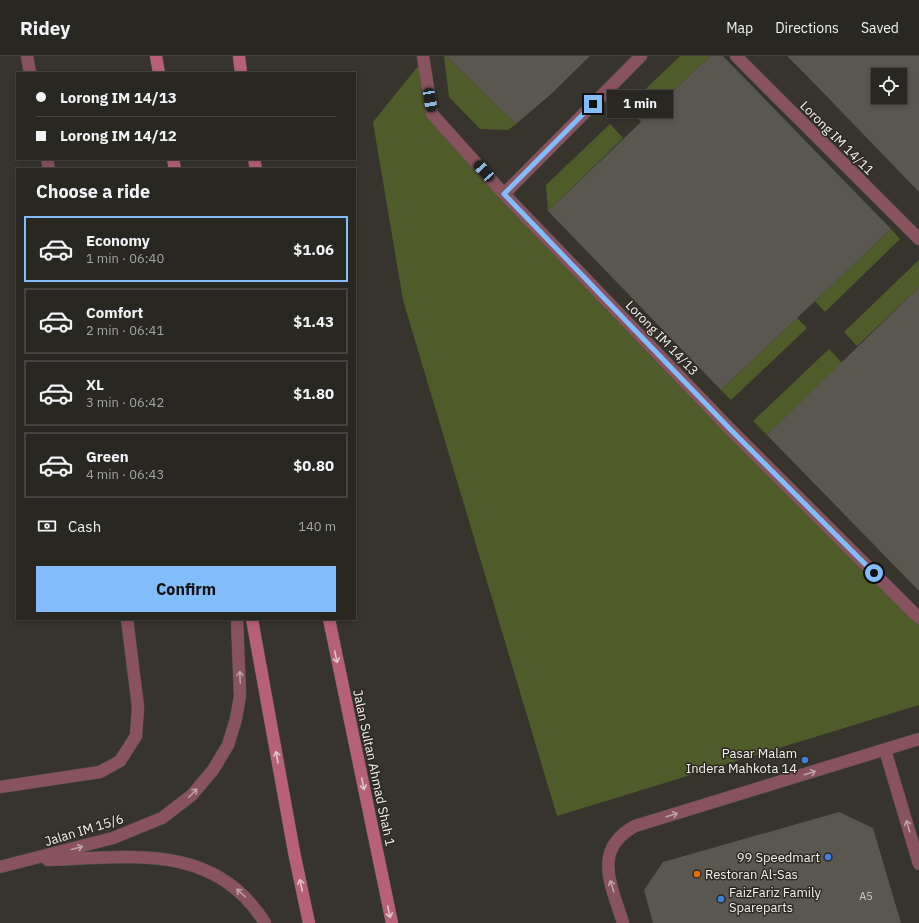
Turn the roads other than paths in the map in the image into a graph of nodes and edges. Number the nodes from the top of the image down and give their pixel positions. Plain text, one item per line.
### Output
1 (27, 56) edge
2 (156, 56) edge
3 (239, 56) edge
4 (423, 56) edge
5 (641, 56) edge
6 (736, 56) edge
7 (30, 72) edge
8 (159, 72) edge
9 (242, 72) edge
10 (504, 194) junction
11 (919, 239) edge
12 (919, 618) edge
13 (127, 620) edge
14 (237, 620) edge
15 (252, 620) edge
16 (328, 620) edge
17 (919, 739) edge
18 (885, 750) junction
19 (0, 786) edge
20 (25, 862) junction
21 (919, 864) edge
22 (0, 867) edge
23 (265, 923) edge
24 (309, 923) edge
25 (392, 923) edge
26 (623, 923) edge

1 - 7 street
2 - 8 main road
3 - 9 main road
4 - 10 street, Lorong IM 14/13
5 - 10 street
6 - 11 street, Lorong IM 14/11
10 - 12 street, Lorong IM 14/13
13 - 19 street
20 -> 14 street, Jalan IM 15/6
24 -> 15 main road
16 -> 25 main road, Jalan Sultan Ahmad Shah 1
17 - 18 street
21 -> 18 street
26 -> 18 street
20 - 22 street, Jalan IM 15/6
23 -> 20 street, Jalan IM 15/6

